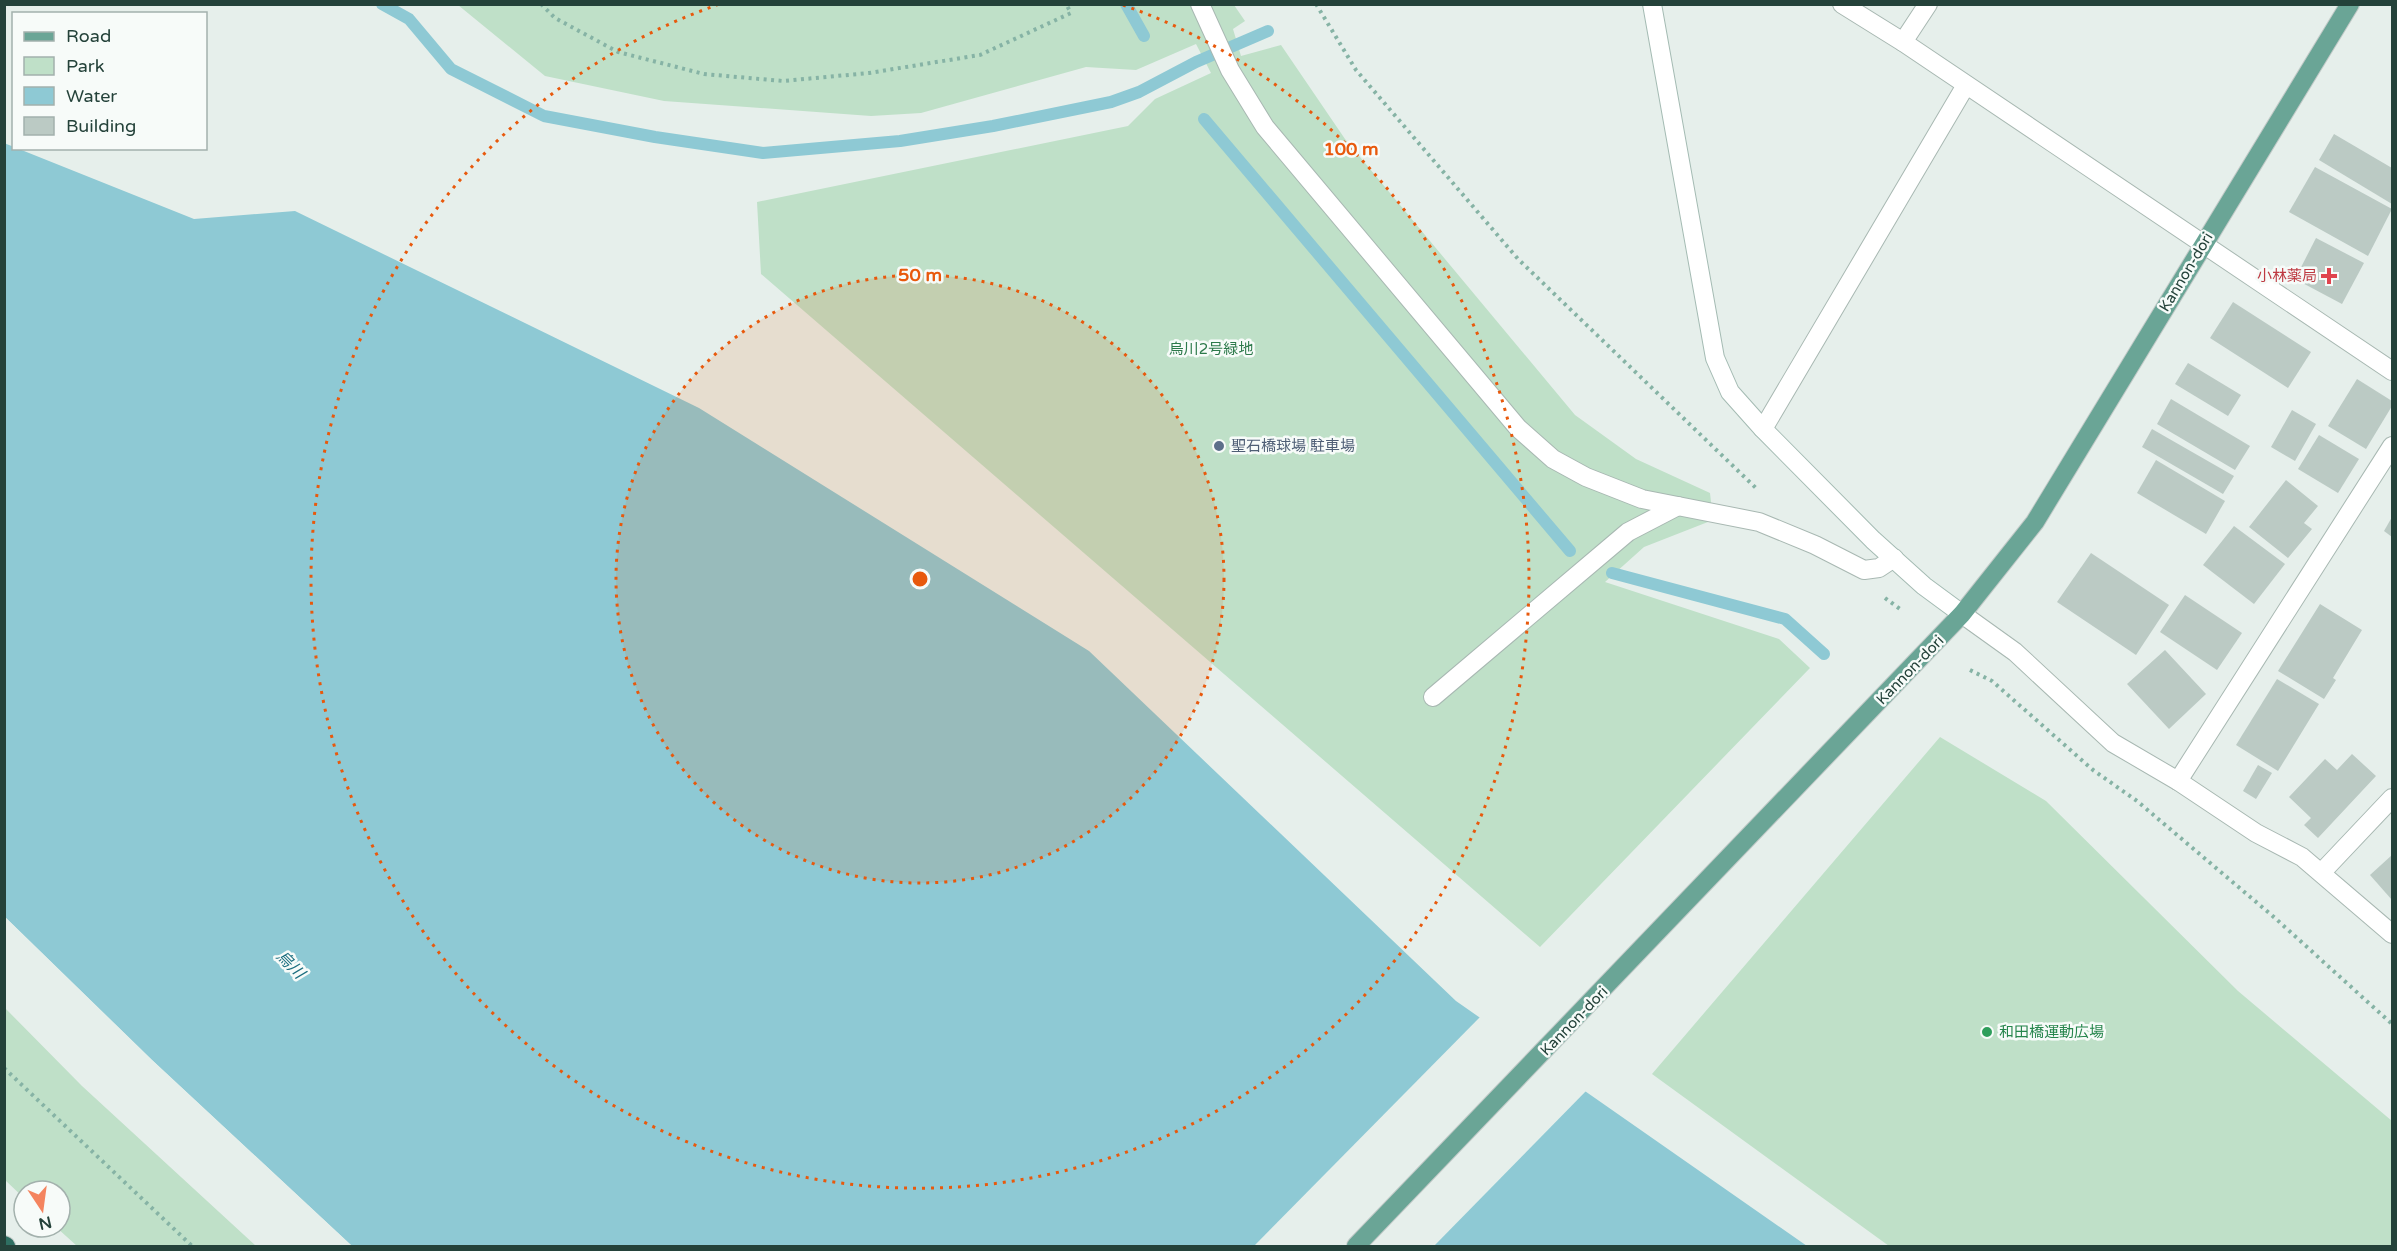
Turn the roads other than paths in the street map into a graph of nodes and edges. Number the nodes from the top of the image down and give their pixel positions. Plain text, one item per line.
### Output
1 (1200, 4) edge
2 (1652, 4) edge
3 (1842, 4) edge
4 (1928, 4) edge
5 (2350, 4) edge
6 (1903, 42) junction
7 (1966, 85) junction
8 (2202, 245) junction
9 (2392, 370) edge
10 (1763, 429) junction
11 (2392, 446) edge
12 (1678, 506) junction
13 (1894, 558) junction
14 (1962, 614) junction
15 (1433, 698) dead end
16 (2178, 781) junction
17 (2392, 798) edge
18 (2322, 872) junction
19 (2392, 934) edge
20 (1356, 1246) edge

1 - 12 street
2 - 10 street
3 - 6 street
4 - 6 street
5 - 8 main road, Kannon-dori
6 - 7 street
7 - 8 street
7 - 10 street
8 - 9 street
8 - 14 main road, Kannon-dori
10 - 13 street
11 - 16 street
12 - 13 street
12 - 15 street
13 - 14 street
14 - 16 street
14 - 20 main road, Kannon-dori
16 - 18 street
17 - 18 street
18 - 19 street

